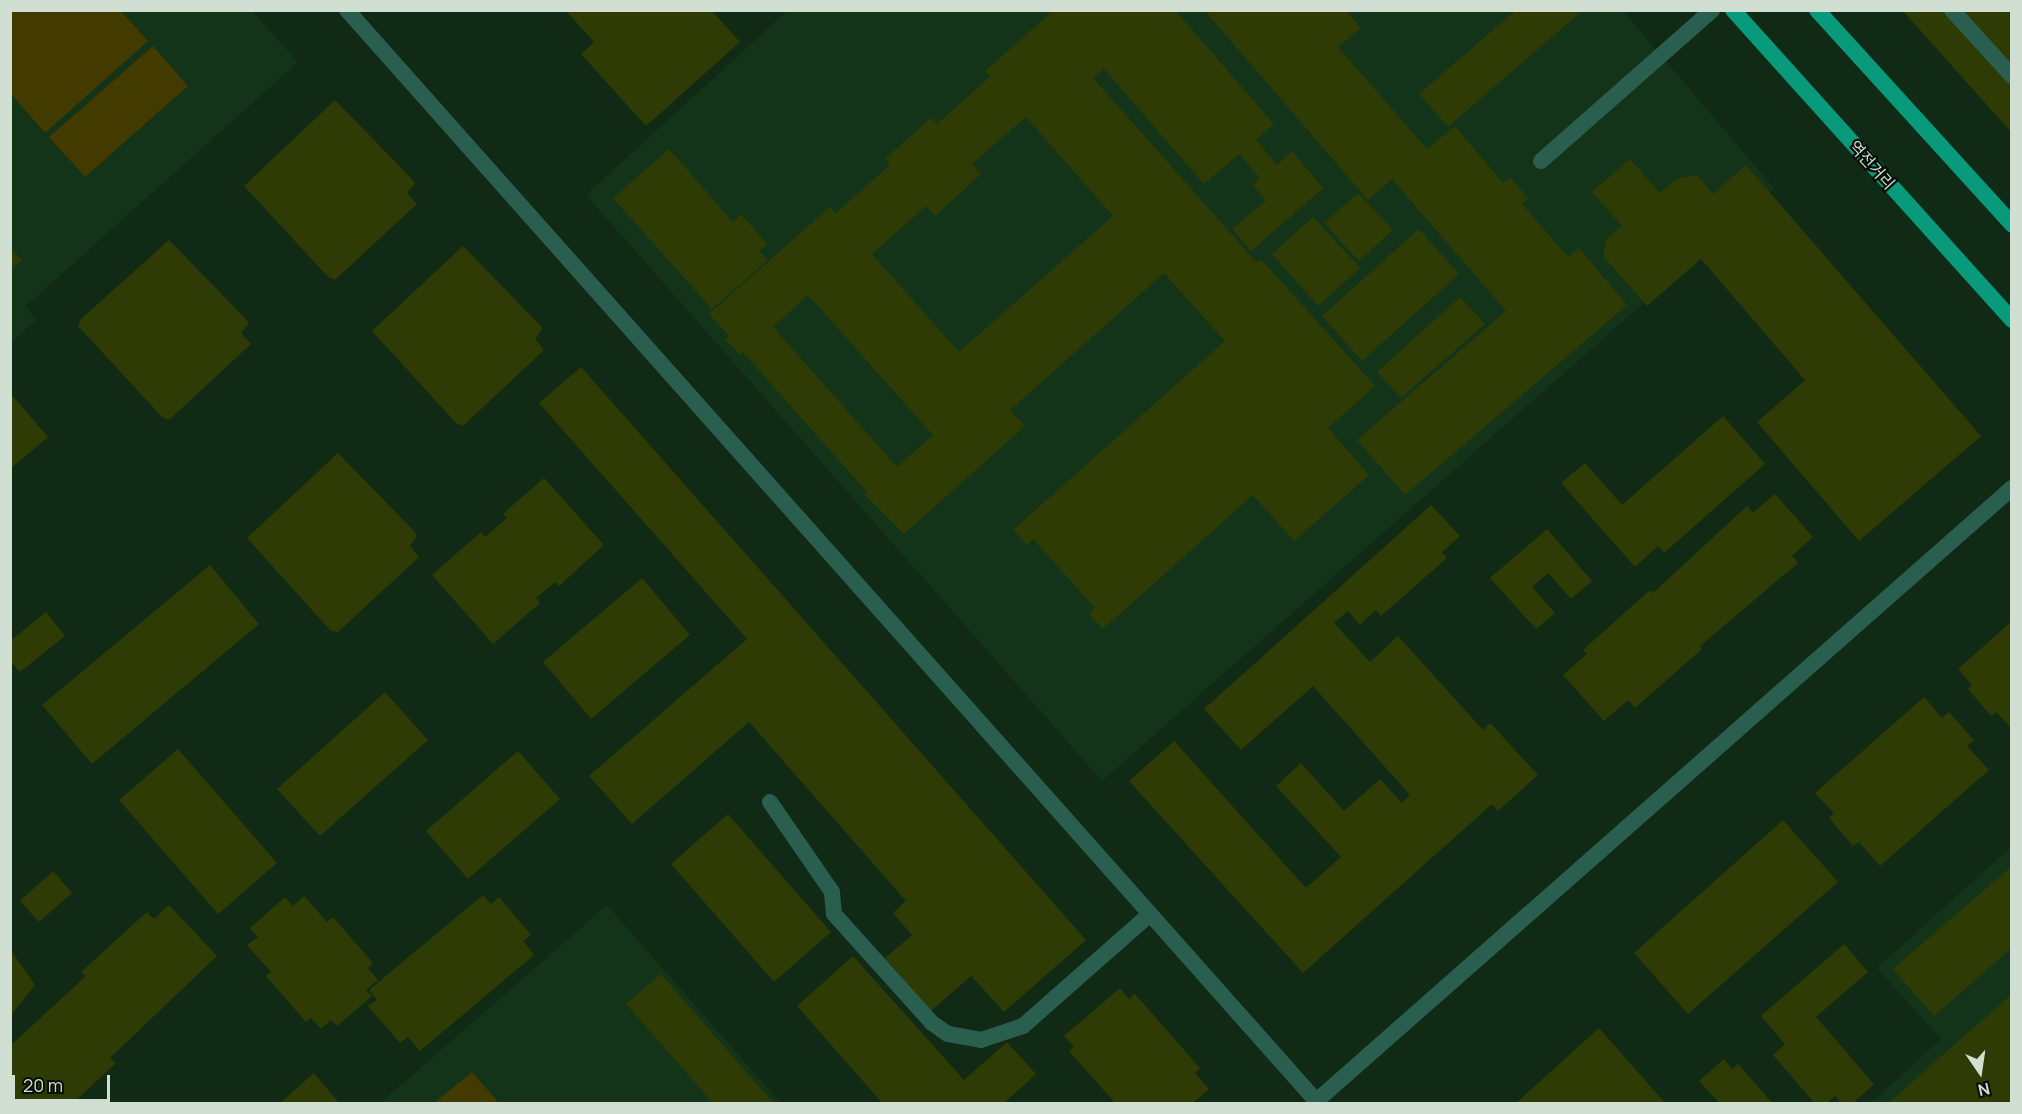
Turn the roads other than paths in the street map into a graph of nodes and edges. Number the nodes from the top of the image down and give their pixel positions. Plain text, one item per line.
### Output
1 (346, 10) edge
2 (1712, 10) edge
3 (1733, 10) edge
4 (1817, 10) edge
5 (1952, 10) edge
6 (2012, 76) edge
7 (1542, 161) dead end
8 (2012, 224) edge
9 (2012, 320) edge
10 (2012, 488) edge
11 (770, 802) dead end
12 (1150, 914) junction
13 (1316, 1103) edge

1 - 12 street
2 - 7 street
3 - 9 main road, 역전거리
4 - 8 main road
5 - 6 street
10 - 13 street
11 - 12 street
12 - 13 street

